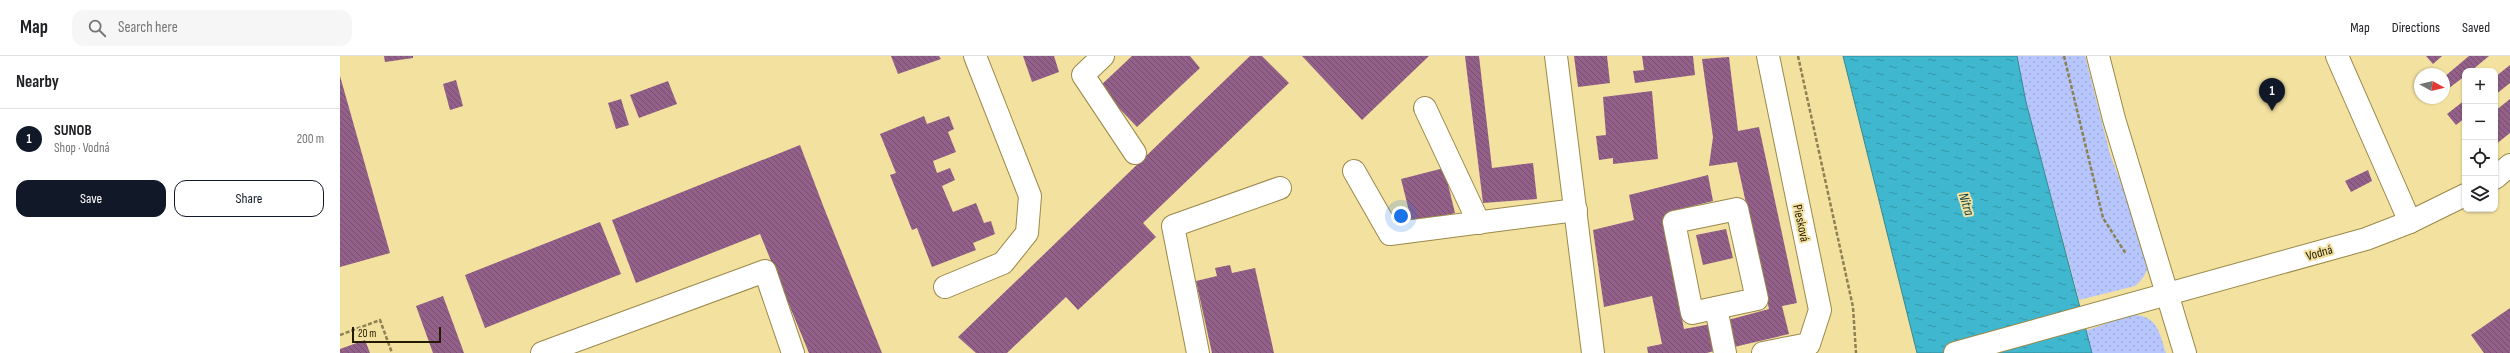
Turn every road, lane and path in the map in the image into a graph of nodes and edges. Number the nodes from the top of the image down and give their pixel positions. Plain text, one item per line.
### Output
1 (975, 56) edge
2 (1103, 56) edge
3 (1556, 56) edge
4 (1768, 56) edge
5 (1798, 56) edge
6 (2064, 56) edge
7 (2098, 56) edge
8 (2337, 56) edge
9 (1425, 108) dead end
10 (1135, 153) dead end
11 (2510, 165) edge
12 (1354, 171) dead end
13 (2497, 176) edge
14 (1280, 188) dead end
15 (2462, 196) edge
16 (1576, 210) junction
17 (2410, 222) junction
18 (1479, 223) junction
19 (2131, 261) dead end
20 (945, 287) dead end
21 (2168, 295) junction
22 (1716, 308) junction
23 (340, 335) edge
24 (392, 353) edge
25 (542, 353) edge
26 (793, 353) edge
27 (1198, 353) edge
28 (1593, 353) edge
29 (1725, 353) edge
30 (1763, 353) edge
31 (1856, 353) edge
32 (1955, 353) edge
33 (2185, 353) edge

1 - 20 street
2 - 10 street
3 - 16 street
4 - 30 street, Piesková
5 - 31 path
6 - 19 path
7 - 21 street
8 - 17 street
9 - 18 street
11 - 13 street
12 - 18 street
14 - 27 street
15 - 17 street, Vodná
16 - 18 street
16 - 28 street
17 - 21 street, Vodná
21 - 32 street, Vodná
21 - 33 street
22 - 22 street
22 - 29 street
23 - 24 path
25 - 26 street

